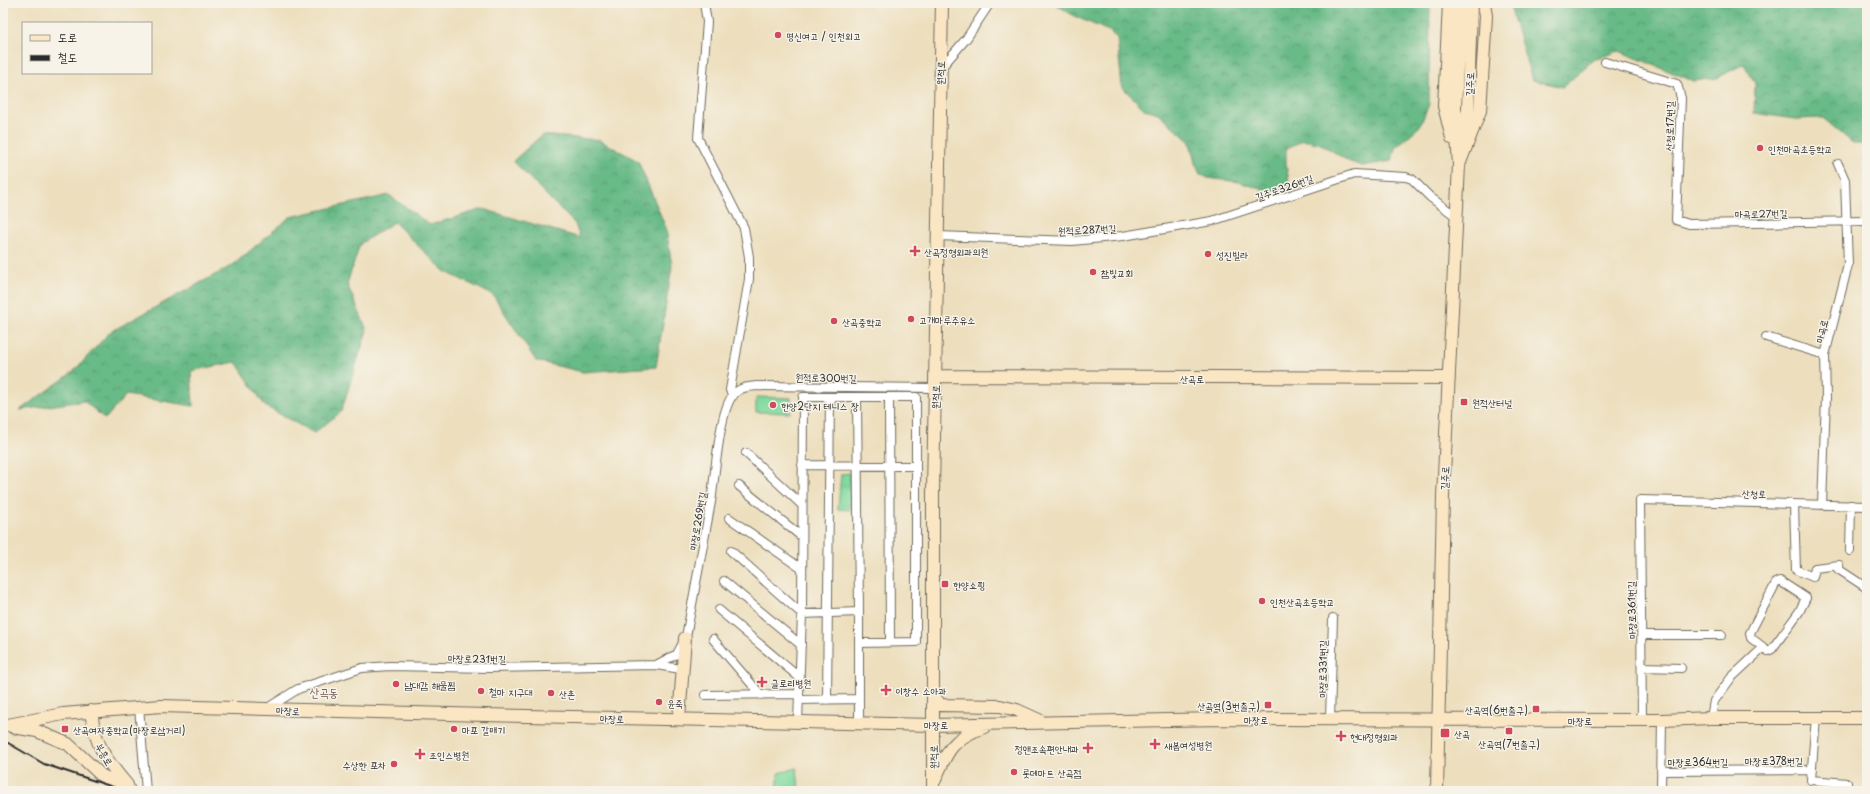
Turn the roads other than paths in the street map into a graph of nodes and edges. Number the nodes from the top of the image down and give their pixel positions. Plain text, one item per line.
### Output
1 (704, 3) edge
2 (942, 3) edge
3 (990, 3) edge
4 (1449, 3) edge
5 (1460, 3) edge
6 (1471, 3) edge
7 (1484, 3) edge
8 (1605, 62) dead end
9 (941, 68) junction
10 (1459, 164) junction
11 (1838, 164) dead end
12 (1457, 217) junction
13 (1676, 220) joint
14 (1212, 221) joint
15 (1847, 221) junction
16 (1867, 221) edge
17 (938, 236) junction
18 (1766, 337) dead end
19 (1825, 355) junction
20 (1449, 378) junction
21 (935, 382) junction
22 (733, 396) junction
23 (830, 397) junction
24 (857, 397) junction
25 (889, 397) junction
26 (746, 453) dead end
27 (802, 465) junction
28 (829, 465) junction
29 (857, 466) junction
30 (889, 466) junction
31 (916, 466) junction
32 (739, 486) dead end
33 (1640, 500) joint
34 (1794, 504) junction
35 (802, 505) junction
36 (1822, 505) junction
37 (1851, 505) junction
38 (1867, 506) edge
39 (730, 518) dead end
40 (802, 537) junction
41 (731, 551) dead end
42 (1850, 551) dead end
43 (802, 569) junction
44 (724, 581) dead end
45 (1867, 588) edge
46 (719, 610) dead end
47 (859, 612) junction
48 (827, 613) junction
49 (802, 614) junction
50 (1333, 618) dead end
51 (1642, 634) junction
52 (1722, 635) dead end
53 (685, 638) junction
54 (713, 639) dead end
55 (890, 642) junction
56 (859, 643) junction
57 (801, 645) junction
58 (1763, 648) junction
59 (656, 666) junction
60 (1642, 667) junction
61 (1681, 668) dead end
62 (681, 669) junction
63 (800, 678) junction
64 (761, 694) junction
65 (933, 694) junction
66 (705, 695) dead end
67 (799, 697) junction
68 (859, 699) junction
69 (827, 700) junction
70 (139, 706) junction
71 (266, 709) junction
72 (91, 711) junction
73 (1711, 718) junction
74 (1816, 718) junction
75 (1867, 718) edge
76 (679, 719) junction
77 (1330, 719) junction
78 (1438, 719) junction
79 (1642, 720) junction
80 (1662, 720) junction
81 (798, 722) junction
82 (1043, 722) junction
83 (859, 723) junction
84 (993, 724) junction
85 (933, 725) junction
86 (4, 726) edge
87 (1736, 770) joint
88 (1812, 770) junction
89 (1661, 771) junction
90 (933, 788) edge
91 (130, 789) edge
92 (146, 791) edge
93 (1437, 791) edge
94 (1661, 791) edge
95 (1847, 791) edge

1 - 22 street
2 - 9 main road, 원적로
3 - 9 street
4 - 10 main road
5 - 10 main road, 길주로
6 - 10 main road, 길주로
7 - 10 main road
8 - 13 street, 산청로17번길
9 - 17 main road, 원적로
10 - 12 main road, 길주로
11 - 15 street, 마곡로
12 - 14 street, 길주로326번길
12 - 20 main road, 길주로
13 - 15 street, 마곡로27번길
14 - 17 street, 원적로287번길
15 - 16 street, 마곡로27번길
15 - 19 street, 마곡로
17 - 21 main road, 원적로
18 - 19 street
19 - 36 street, 마곡로
20 - 21 main road, 산곡로
20 - 78 main road, 길주로
21 - 22 street, 원적로300번길
21 - 65 main road, 원적로
22 - 53 street, 마장로269번길
23 - 24 street
23 - 27 street
23 - 28 street
24 - 25 street
24 - 29 street
25 - 30 street
25 - 31 street
26 - 35 street
27 - 28 street
27 - 35 street
28 - 29 street
28 - 48 street
29 - 30 street
29 - 47 street
30 - 31 street
30 - 55 street
31 - 55 street
32 - 40 street
33 - 34 street, 산청로
33 - 51 street, 마장로361번길
34 - 36 street, 산청로
34 - 45 street
35 - 40 street
36 - 37 street, 산청로
37 - 38 street, 산청로
37 - 42 street
39 - 43 street
40 - 43 street
41 - 49 street
43 - 49 street
44 - 57 street
46 - 63 street
47 - 48 street
47 - 56 street
48 - 49 street
48 - 69 street
49 - 57 street
50 - 77 street, 마장로331번길
51 - 52 street
51 - 60 street, 마장로361번길
53 - 59 street, 마장로231번길
53 - 62 main road
54 - 64 street
55 - 56 street
56 - 68 street
57 - 63 street
58 - 58 street
58 - 73 street
59 - 62 street
59 - 71 street, 마장로231번길
60 - 61 street
60 - 79 street, 마장로361번길
62 - 76 main road
63 - 67 street
64 - 66 street
64 - 67 street
65 - 82 main road
65 - 85 main road, 원적로
67 - 69 street
67 - 81 street
68 - 69 street
68 - 83 street
70 - 71 main road, 마장로
70 - 72 main road, 마장로
70 - 92 street
71 - 76 main road, 마장로
72 - 86 main road, 마장로
72 - 91 main road, 부흥로
73 - 74 main road, 마장로
73 - 80 main road, 마장로
74 - 75 main road, 마장로
74 - 88 street, 마장로378번길
76 - 81 main road, 마장로
77 - 78 main road, 마장로
77 - 82 main road, 마장로
78 - 79 main road, 마장로
78 - 93 main road, 길주로
79 - 80 main road, 마장로
80 - 89 street, 마장로364번길
81 - 83 main road, 마장로
82 - 84 main road, 마장로
83 - 85 main road, 마장로
84 - 85 main road, 마장로
84 - 90 main road
85 - 90 main road, 원적로
86 - 91 main road
87 - 88 street, 마장로378번길
87 - 89 street, 마장로364번길
88 - 95 street, 마장로378번길
89 - 94 street, 마장로364번길

